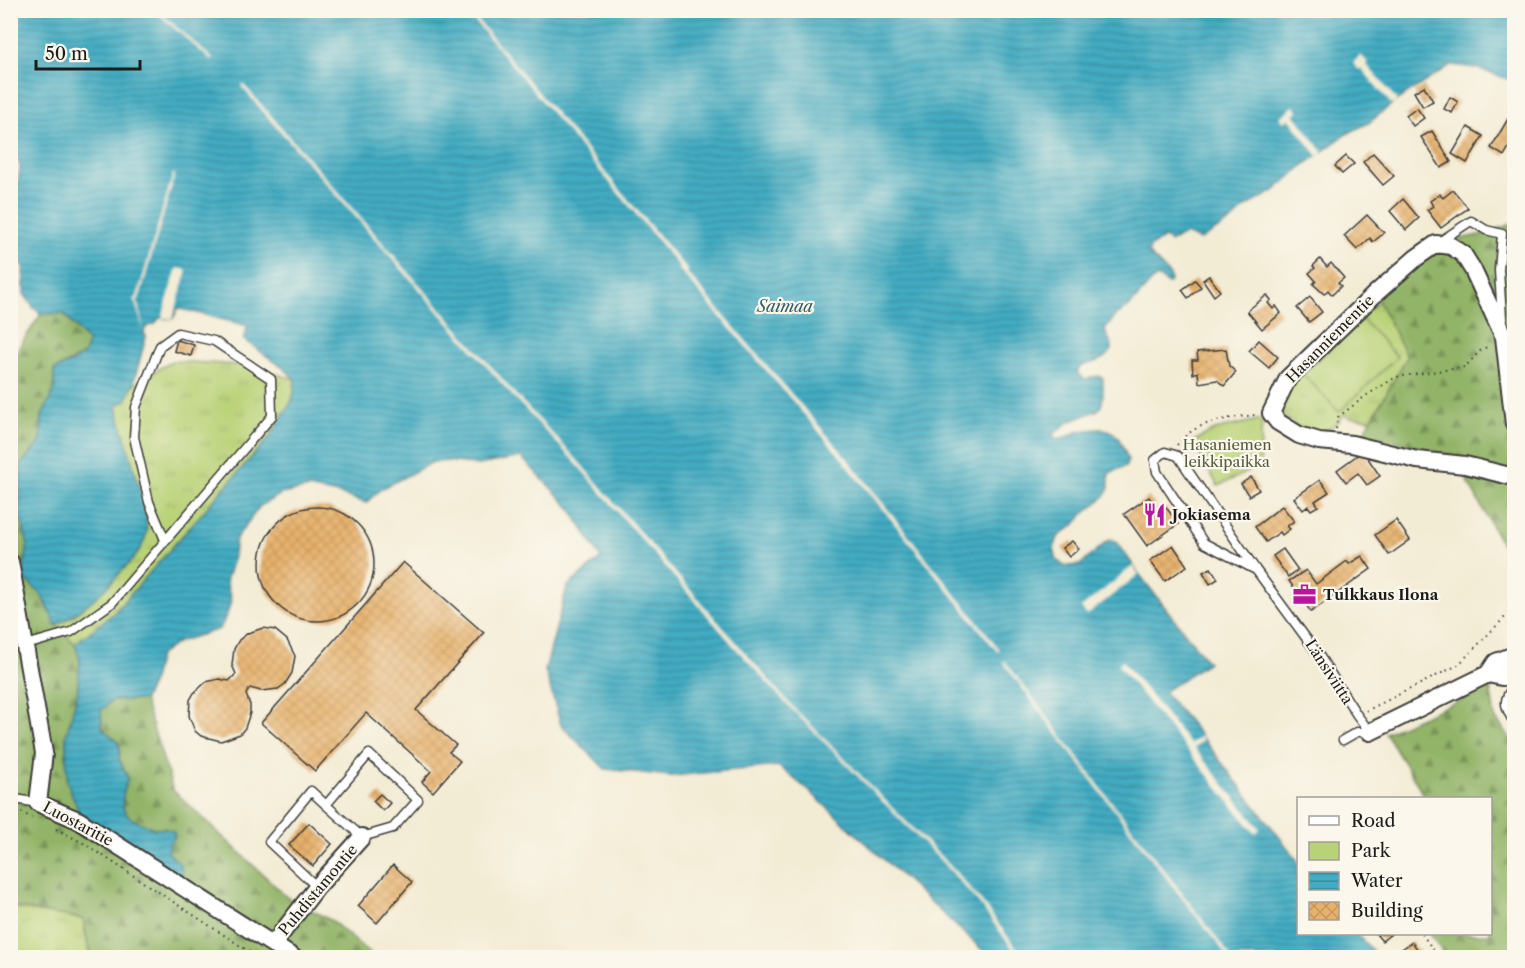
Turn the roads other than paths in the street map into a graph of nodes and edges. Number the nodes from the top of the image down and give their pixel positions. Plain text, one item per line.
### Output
1 (1436, 244) junction
2 (1504, 337) junction
3 (1515, 424) edge
4 (1515, 477) edge
5 (165, 540) junction
6 (10, 562) edge
7 (1256, 570) junction
8 (26, 645) junction
9 (1515, 655) edge
10 (1515, 671) edge
11 (1488, 674) junction
12 (1515, 686) edge
13 (1515, 720) edge
14 (1370, 732) junction
15 (1343, 740) dead end
16 (10, 798) edge
17 (326, 805) junction
18 (36, 811) junction
19 (362, 837) junction
20 (317, 887) junction
21 (274, 944) junction
22 (294, 957) edge

1 - 2 street
1 - 2 lane
1 - 4 street, Hasanniementie
2 - 3 street
5 - 5 lane
5 - 8 lane
6 - 8 street, Luostaritie
7 - 7 lane, Länsiviitta
7 - 14 lane, Länsiviitta
8 - 18 street, Luostaritie
9 - 11 street
10 - 11 street
11 - 14 street
12 - 13 lane
14 - 15 lane
16 - 18 lane
17 - 19 lane
17 - 19 lane
17 - 20 lane
18 - 21 street, Luostaritie
19 - 20 street, Puhdistamontie
20 - 21 street, Puhdistamontie
21 - 22 street, Luostaritie

